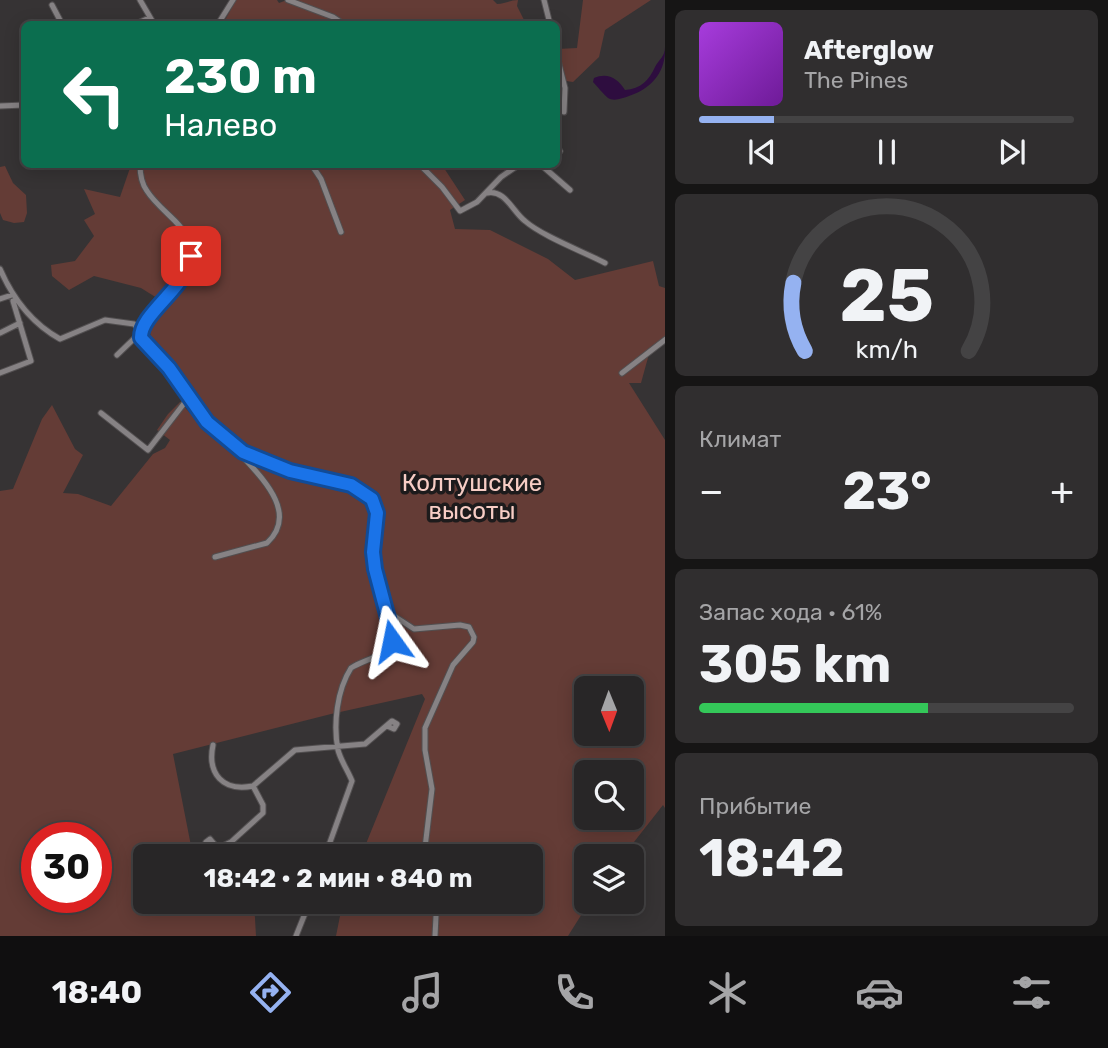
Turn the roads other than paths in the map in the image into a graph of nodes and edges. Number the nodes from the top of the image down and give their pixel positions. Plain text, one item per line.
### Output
1 (140, 0) edge
2 (233, 0) edge
3 (288, 0) edge
4 (544, 0) edge
5 (52, 5) dead end
6 (149, 18) junction
7 (60, 21) edge
8 (142, 21) edge
9 (151, 21) edge
10 (220, 21) edge
11 (339, 21) edge
12 (549, 21) edge
13 (560, 68) edge
14 (0, 106) edge
15 (21, 106) edge
16 (564, 112) dead end
17 (140, 168) edge
18 (314, 168) edge
19 (423, 168) edge
20 (514, 168) edge
21 (545, 168) edge
22 (570, 190) dead end
23 (487, 192) junction
24 (341, 232) dead end
25 (605, 263) dead end
26 (0, 270) edge
27 (12, 295) junction
28 (0, 299) edge
29 (20, 323) junction
30 (141, 332) junction
31 (0, 333) edge
32 (665, 339) edge
33 (117, 355) dead end
34 (0, 373) edge
35 (622, 373) dead end
36 (189, 397) junction
37 (101, 413) dead end
38 (243, 452) junction
39 (215, 557) dead end
40 (387, 611) junction
41 (387, 726) dead end
42 (213, 745) dead end
43 (338, 747) junction
44 (253, 786) junction
45 (227, 844) edge
46 (329, 844) edge
47 (425, 844) edge
48 (305, 914) edge
49 (436, 914) edge
50 (296, 936) edge
51 (435, 936) edge

1 - 6 street
2 - 10 street
3 - 11 street
4 - 12 street
5 - 7 street
6 - 8 street
6 - 9 street
13 - 16 street
14 - 15 street
17 - 30 street
18 - 24 street
19 - 23 street
20 - 23 street
21 - 22 street
23 - 25 street
26 - 27 street
27 - 28 street
27 - 29 street
27 - 30 street
29 - 31 street
29 - 34 street
30 - 33 street
30 - 36 street
32 - 35 street
36 - 37 street
36 - 38 street
38 - 39 street
38 - 40 street
40 - 43 street
40 - 47 street
41 - 43 street
42 - 44 street
43 - 44 street
43 - 46 street
44 - 45 street
48 - 50 street
49 - 51 street

